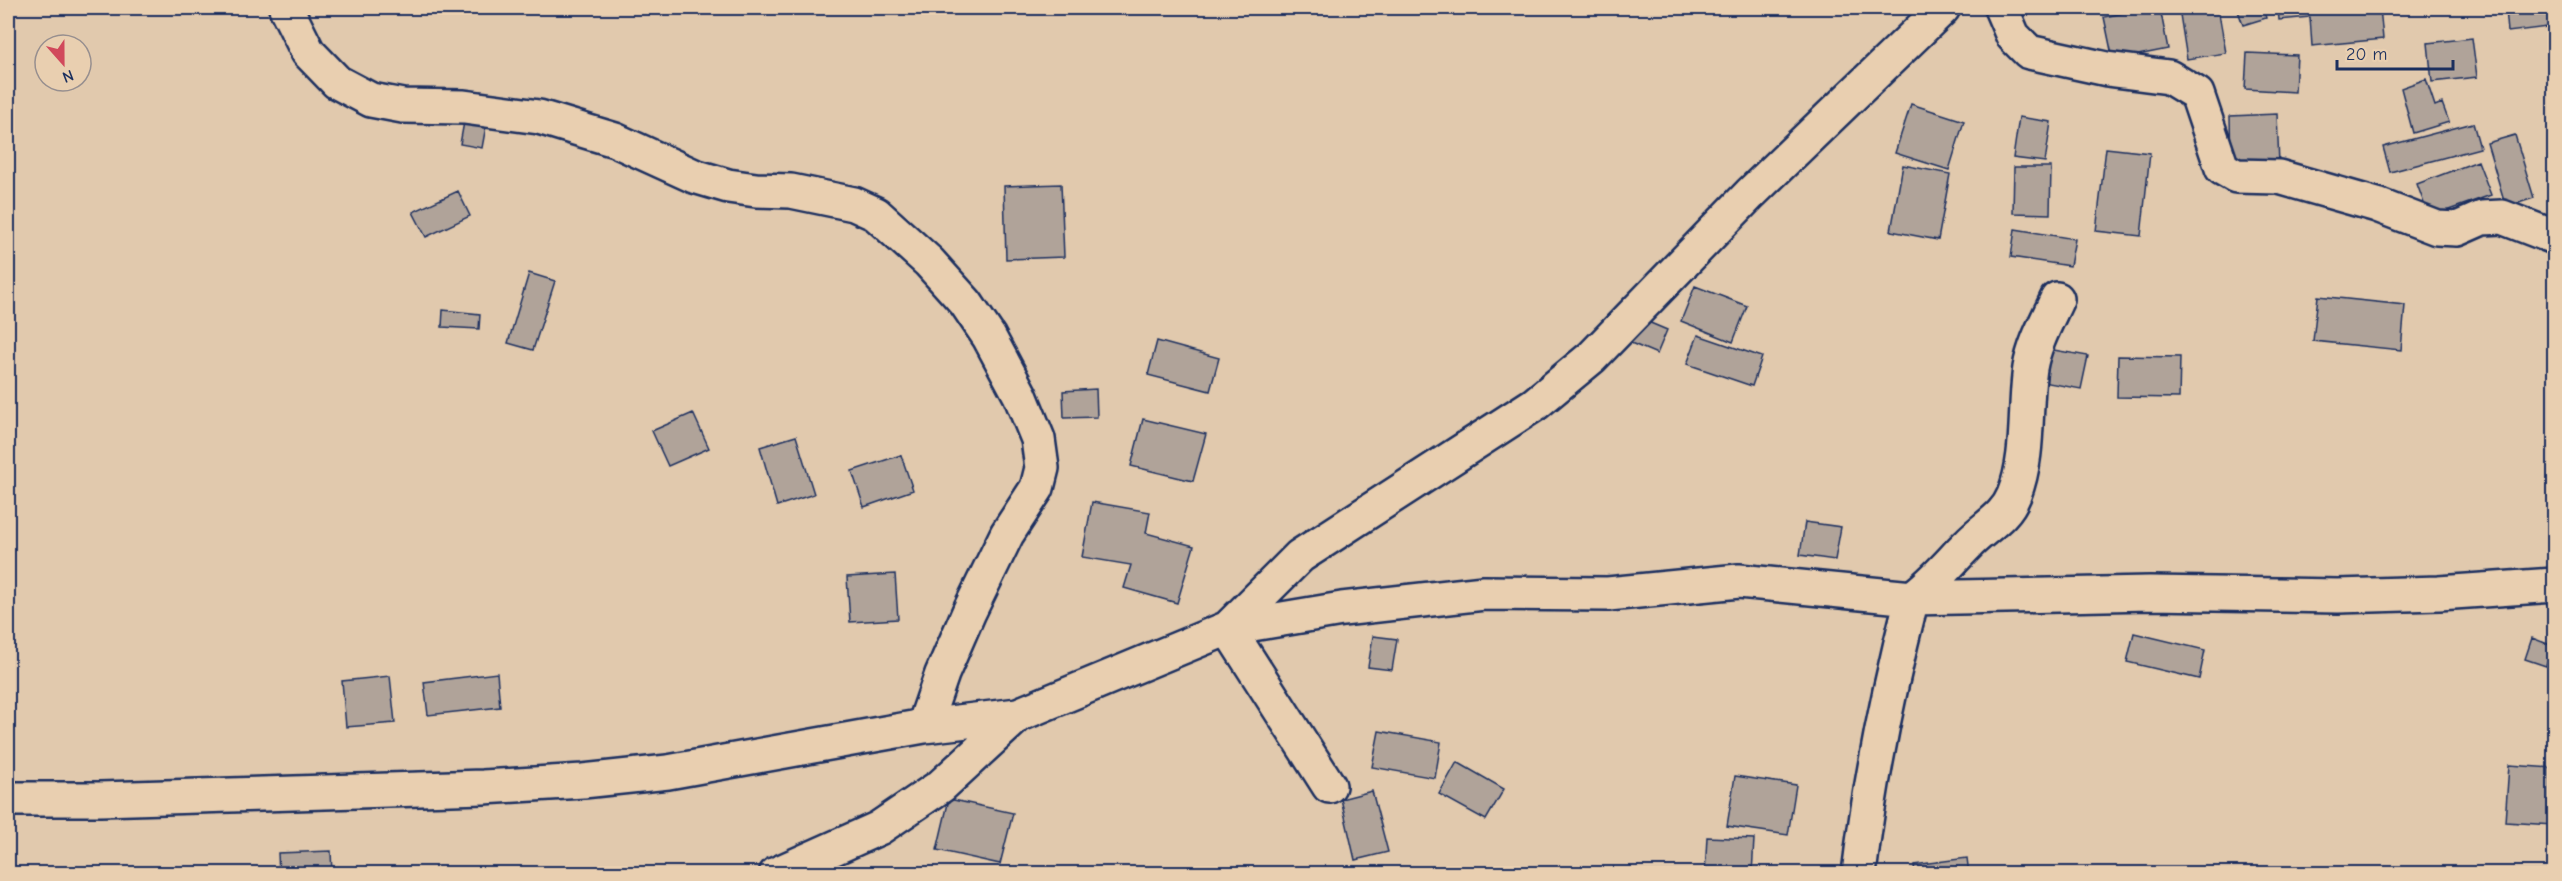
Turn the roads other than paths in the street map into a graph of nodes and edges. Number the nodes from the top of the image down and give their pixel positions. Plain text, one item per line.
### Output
1 (286, 8) edge
2 (1944, 8) edge
3 (2001, 8) edge
4 (2554, 237) edge
5 (2056, 299) dead end
6 (2554, 585) edge
7 (1912, 598) junction
8 (1228, 628) junction
9 (1018, 715) junction
10 (924, 726) junction
11 (1329, 786) dead end
12 (8, 799) edge
13 (776, 873) edge
14 (1859, 873) edge

1 - 10 street
2 - 8 street
3 - 4 street
5 - 7 street
6 - 7 street
7 - 8 street
7 - 14 street
8 - 9 street
8 - 11 street
9 - 10 street
9 - 13 street
10 - 12 street

